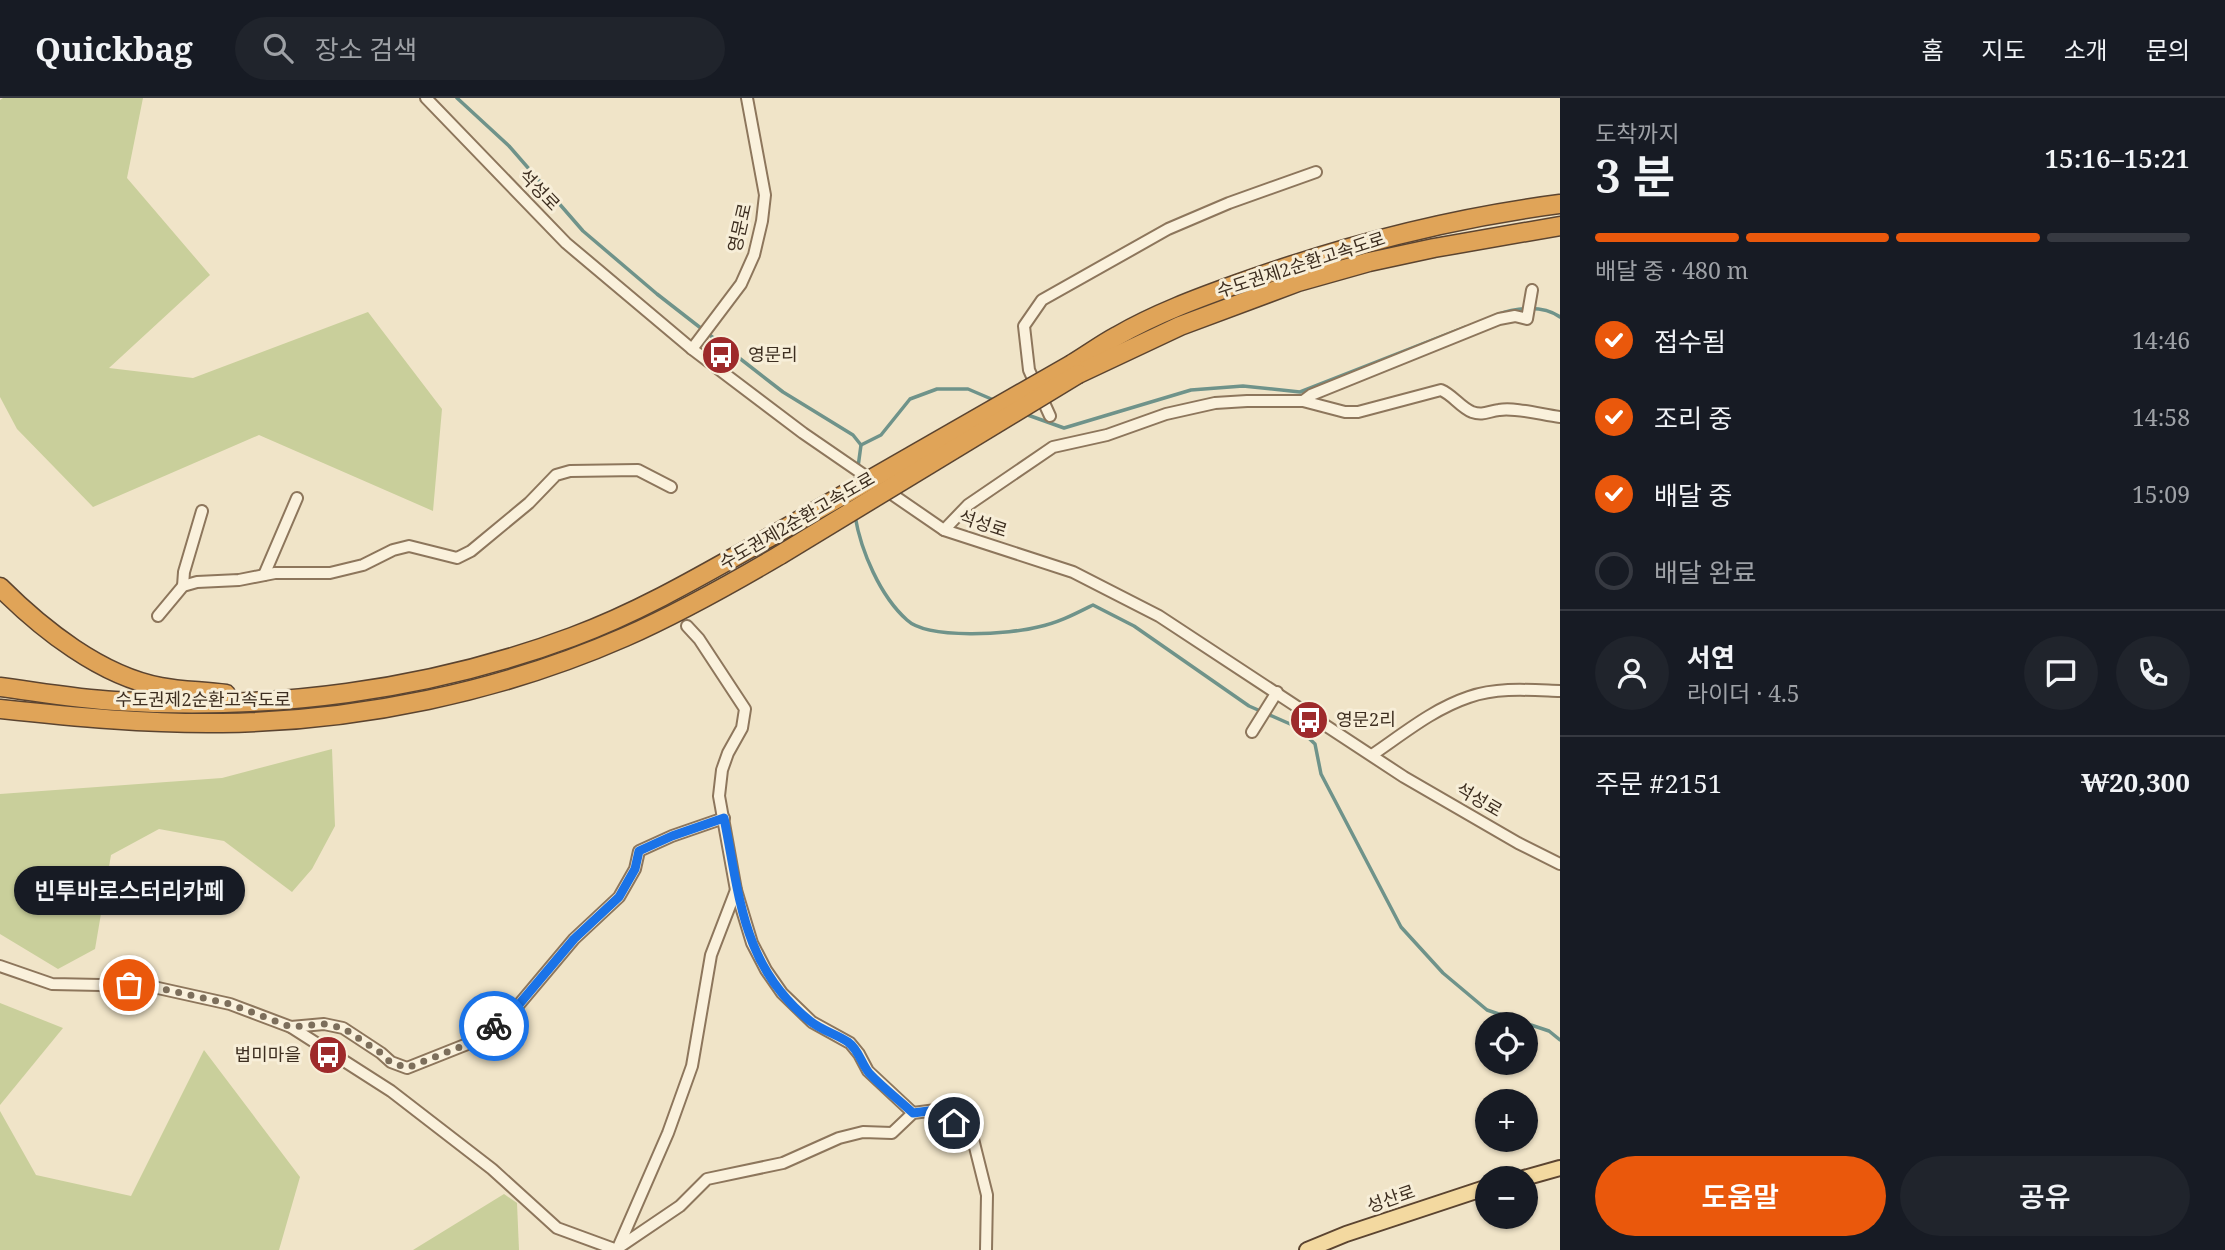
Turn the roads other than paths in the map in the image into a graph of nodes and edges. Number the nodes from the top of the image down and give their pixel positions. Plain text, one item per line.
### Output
1 (426, 98) edge
2 (747, 98) edge
3 (1316, 172) dead end
4 (1560, 204) edge
5 (1560, 226) edge
6 (1532, 294) dead end
7 (696, 345) junction
8 (1075, 369) junction
9 (1303, 401) junction
10 (1050, 416) dead end
11 (1560, 417) edge
12 (671, 487) dead end
13 (297, 498) dead end
14 (202, 511) dead end
15 (944, 530) junction
16 (264, 575) junction
17 (183, 586) junction
18 (0, 587) edge
19 (158, 616) dead end
20 (687, 626) dead end
21 (0, 687) edge
22 (1560, 691) edge
23 (1278, 692) junction
24 (256, 704) junction
25 (0, 709) edge
26 (1252, 732) dead end
27 (1372, 755) junction
28 (724, 818) junction
29 (1560, 864) edge
30 (736, 890) junction
31 (0, 967) edge
32 (291, 1027) junction
33 (913, 1113) junction
34 (1560, 1168) edge
35 (1538, 1174) edge
36 (1475, 1191) edge
37 (616, 1250) edge
38 (986, 1250) edge
39 (1307, 1250) edge

1 - 7 street, 석성로
2 - 7 street, 영문로
3 - 10 street
4 - 8 highway, 수도권제2순환고속도로
5 - 8 highway, 수도권제2순환고속도로
6 - 9 street
7 - 15 street, 석성로
8 - 24 highway, 수도권제2순환고속도로, bridge
8 - 25 highway, 수도권제2순환고속도로, bridge
9 - 11 street
9 - 15 street
12 - 16 street
13 - 16 street
14 - 17 street
15 - 23 street, 석성로
16 - 17 street
17 - 19 street
18 - 24 highway
20 - 28 street
21 - 24 highway, 수도권제2순환고속도로
22 - 27 street
23 - 26 street
23 - 27 street, 석성로
27 - 29 street, 석성로
28 - 30 street
28 - 32 street
30 - 33 street
30 - 37 street
31 - 32 street
32 - 37 street
33 - 37 street
33 - 38 street
34 - 35 main road
36 - 39 main road, 성산로

